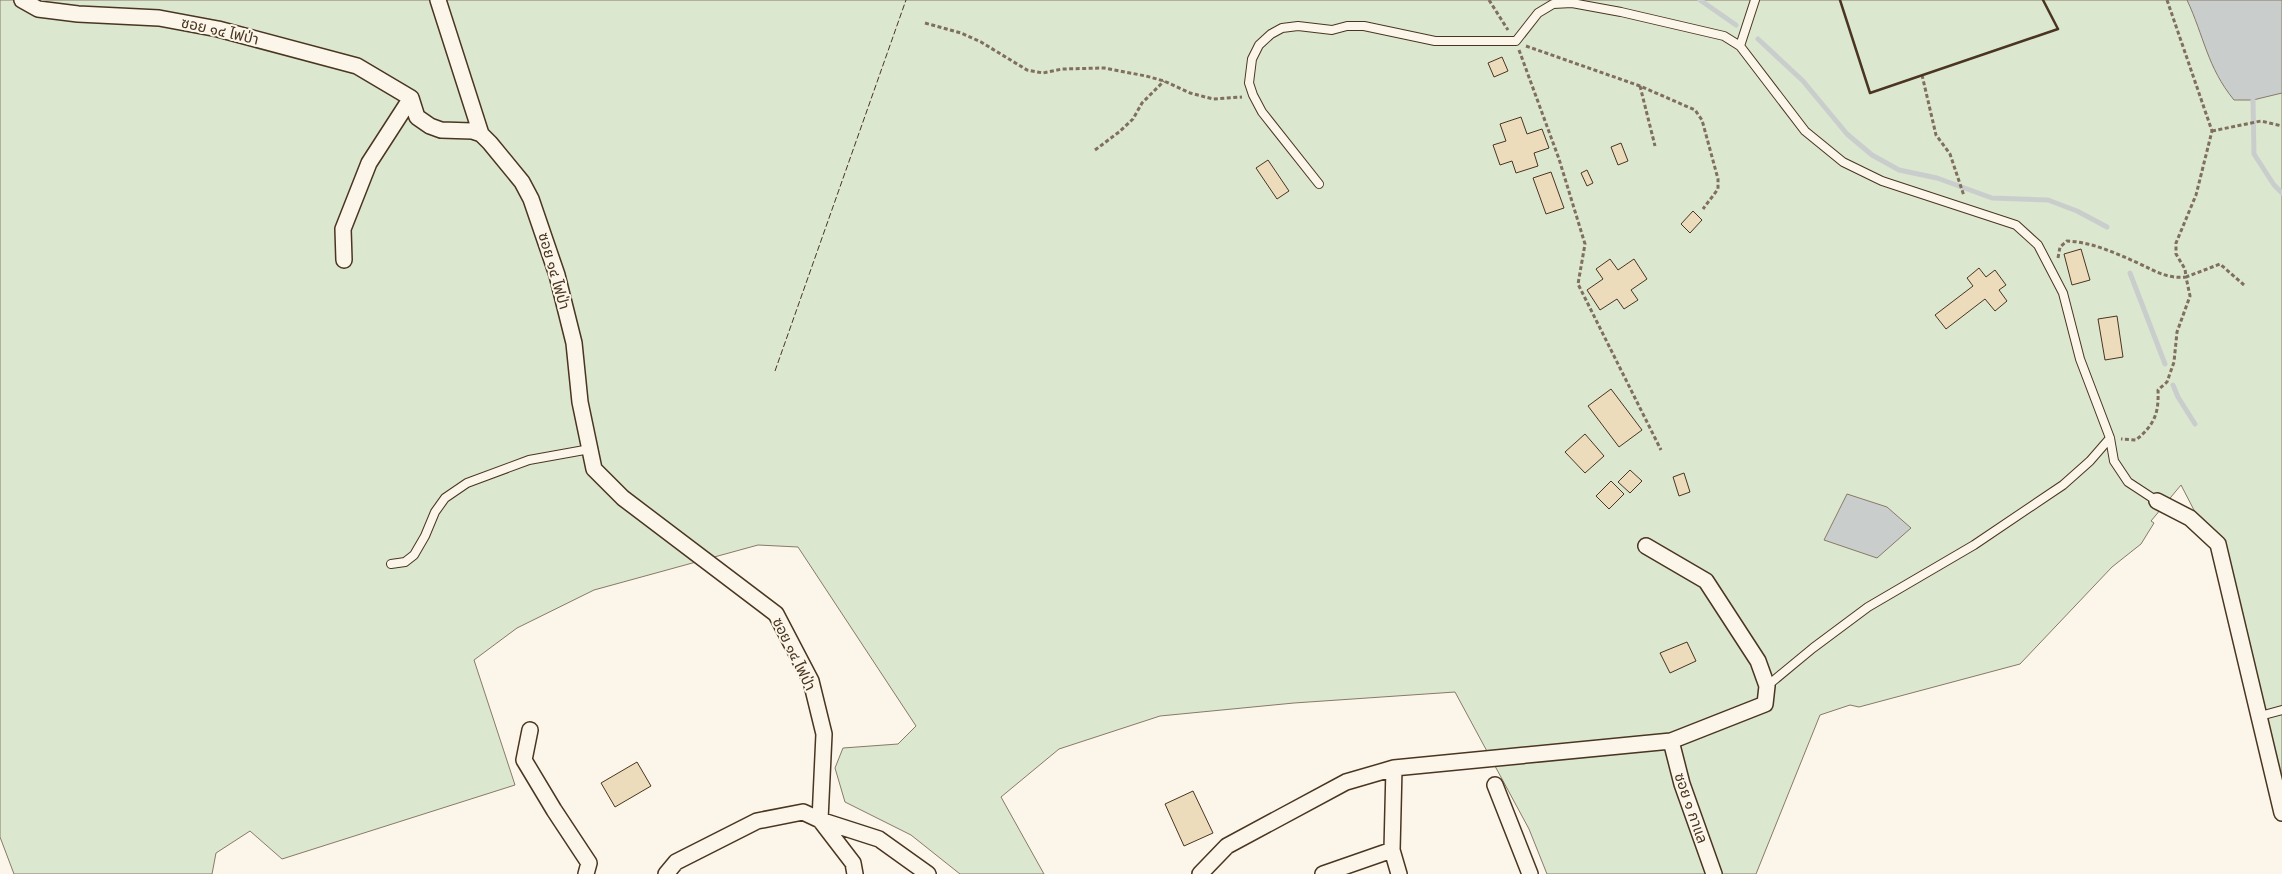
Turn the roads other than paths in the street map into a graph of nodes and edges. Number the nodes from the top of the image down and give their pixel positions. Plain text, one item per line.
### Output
1 (22, 0) edge
2 (438, 0) edge
3 (1755, 0) edge
4 (1740, 46) junction
5 (411, 98) junction
6 (481, 134) junction
7 (1319, 184) dead end
8 (344, 260) dead end
9 (2110, 438) junction
10 (590, 449) junction
11 (2157, 501) joint
12 (1646, 546) dead end
13 (391, 564) dead end
14 (1767, 686) junction
15 (2282, 710) edge
16 (2260, 716) junction
17 (530, 730) dead end
18 (1671, 742) junction
19 (1394, 768) junction
20 (1495, 785) dead end
21 (2282, 813) edge
22 (820, 820) junction
23 (1392, 850) junction
24 (586, 874) edge
25 (666, 874) edge
26 (855, 874) edge
27 (928, 874) edge
28 (1200, 874) edge
29 (1323, 874) edge
30 (1399, 874) edge
31 (1530, 874) edge
32 (1714, 874) edge

1 - 5 street, ซอย ๑๔ ไฟป่า
2 - 6 street
3 - 4 lane
4 - 7 lane
4 - 9 lane
5 - 6 street
5 - 8 street
6 - 10 street, ซอย ๑๔ ไฟป่า
9 - 11 lane
9 - 14 lane
10 - 13 lane
10 - 22 street, ซอย ๑๔ ไฟป่า
11 - 16 street
12 - 14 street
14 - 18 street
15 - 16 lane
16 - 21 street
17 - 24 street
18 - 19 street
18 - 32 street, ซอย ๑ กาแล
19 - 23 street
19 - 28 street
20 - 31 street
22 - 25 street
22 - 26 street
22 - 27 street
23 - 29 street
23 - 30 street

